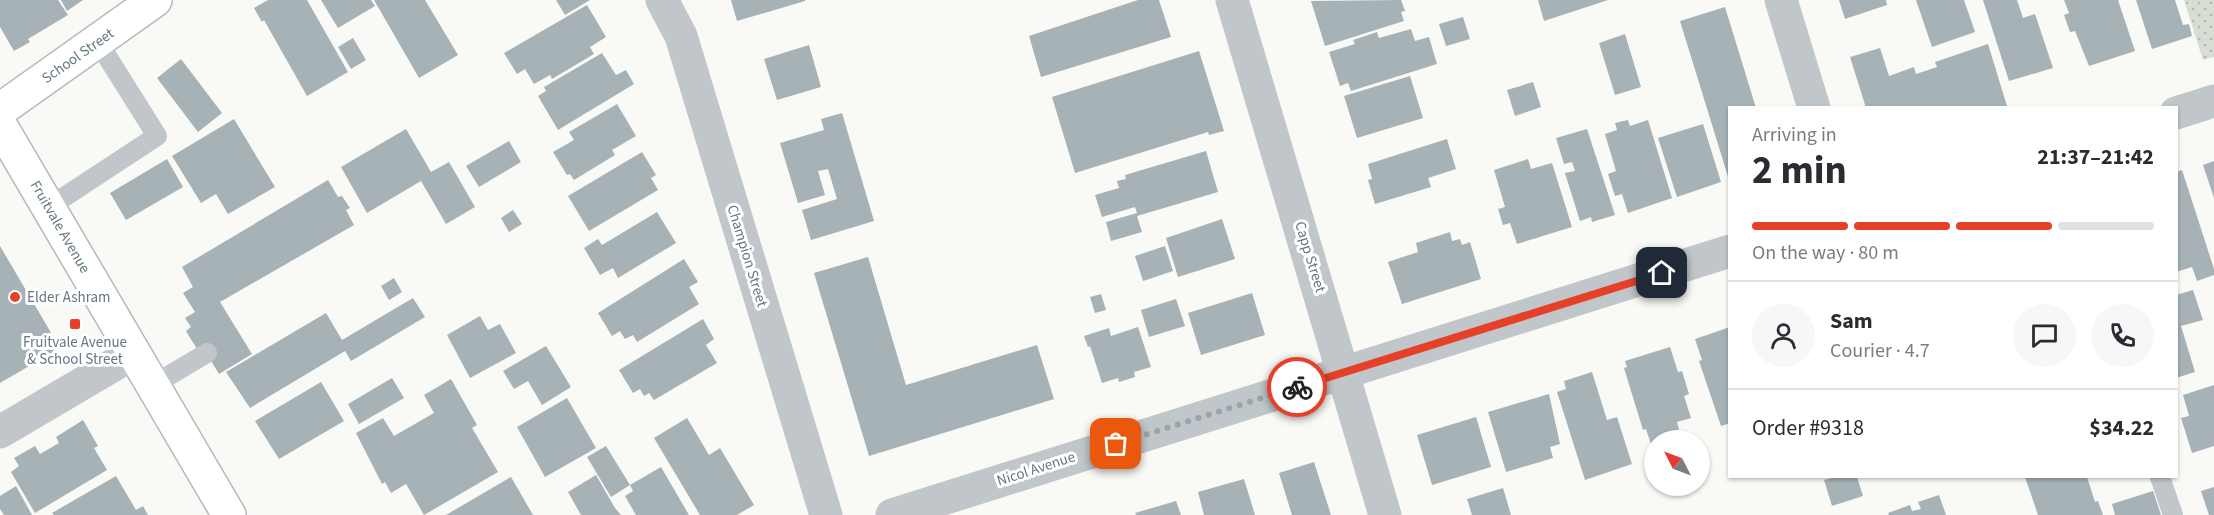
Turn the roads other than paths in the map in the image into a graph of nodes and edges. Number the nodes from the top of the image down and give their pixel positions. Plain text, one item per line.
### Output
1 (155, 0) edge
2 (662, 0) edge
3 (1232, 0) edge
4 (1781, 0) edge
5 (98, 42) junction
6 (2214, 101) edge
7 (1813, 106) edge
8 (0, 110) edge
9 (2178, 112) edge
10 (0, 125) edge
11 (49, 207) junction
12 (1728, 252) edge
13 (134, 353) junction
14 (207, 353) dead end
15 (1344, 372) junction
16 (153, 385) junction
17 (0, 432) edge
18 (2160, 478) edge
19 (230, 515) edge
20 (826, 515) edge
21 (892, 515) edge
22 (1385, 515) edge
23 (2173, 515) edge

1 - 5 main road, School Street
2 - 20 street, Champion Street
3 - 15 street, Capp Street
4 - 7 street
5 - 8 main road, School Street
5 - 11 lane
6 - 9 street
10 - 11 main road, Fruitvale Avenue
11 - 13 main road, Fruitvale Avenue
12 - 15 street, Nicol Avenue
13 - 16 main road, Fruitvale Avenue
13 - 17 street
14 - 16 lane
15 - 21 street, Nicol Avenue
15 - 22 street, Capp Street
16 - 19 main road, Fruitvale Avenue
18 - 23 lane

